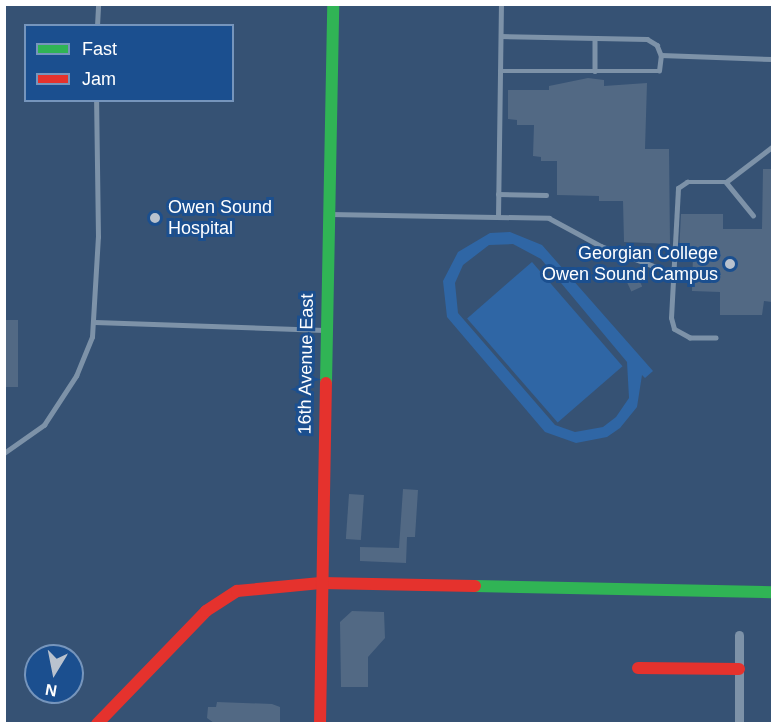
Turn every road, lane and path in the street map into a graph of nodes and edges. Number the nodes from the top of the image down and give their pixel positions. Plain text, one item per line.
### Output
1 (98, 4) edge
2 (333, 4) edge
3 (501, 4) edge
4 (97, 24) edge
5 (501, 36) junction
6 (595, 38) junction
7 (661, 55) junction
8 (772, 58) edge
9 (500, 71) junction
10 (595, 71) junction
11 (96, 102) edge
12 (772, 147) edge
13 (726, 182) junction
14 (498, 194) junction
15 (546, 195) dead end
16 (327, 214) junction
17 (753, 215) dead end
18 (498, 218) junction
19 (672, 273) junction
20 (94, 322) junction
21 (324, 330) junction
22 (716, 338) dead end
23 (4, 453) edge
24 (321, 583) junction
25 (772, 592) edge
26 (739, 635) dead end
27 (638, 668) dead end
28 (739, 669) junction
29 (97, 723) edge
30 (320, 723) edge
31 (739, 723) edge

1 - 4 lane
2 - 16 street, 16th Avenue East
3 - 5 lane
5 - 6 lane
5 - 9 lane
6 - 7 lane
6 - 10 lane
7 - 8 lane
7 - 10 lane
9 - 10 lane
9 - 14 lane
11 - 20 lane
12 - 13 lane
13 - 17 lane
13 - 19 lane
14 - 15 lane
14 - 18 lane
16 - 18 lane
16 - 21 street, 16th Avenue East
18 - 19 lane
19 - 22 lane
20 - 21 lane
20 - 23 lane
21 - 24 street, 16th Avenue East
24 - 25 street
24 - 29 street
24 - 30 street, 16th Avenue East
26 - 28 street
27 - 28 street
28 - 31 street

